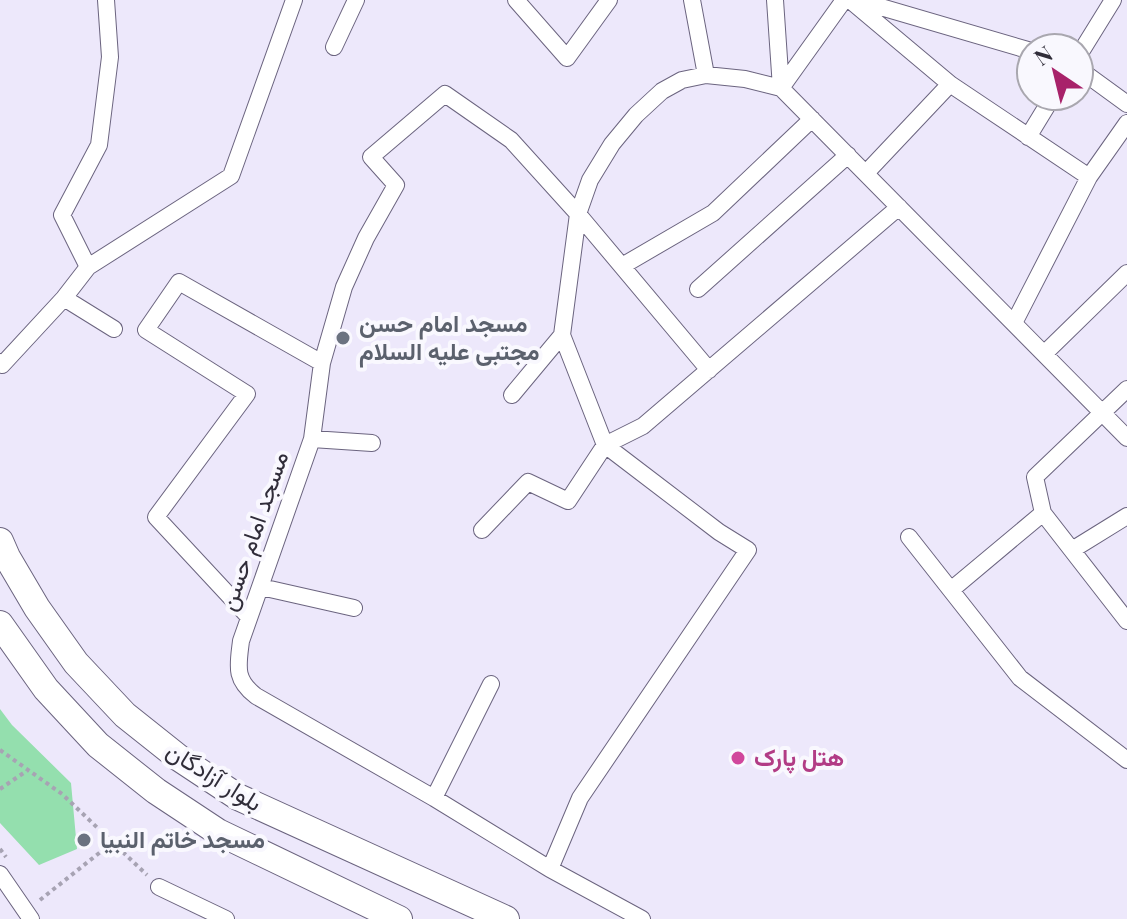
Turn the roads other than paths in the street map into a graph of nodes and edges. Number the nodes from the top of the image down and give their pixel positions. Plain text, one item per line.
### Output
1 (106, 0) edge
2 (294, 0) edge
3 (356, 0) edge
4 (516, 0) edge
5 (609, 0) edge
6 (692, 0) edge
7 (775, 0) edge
8 (844, 0) edge
9 (850, 0) edge
10 (857, 0) edge
11 (1113, 0) edge
12 (1093, 32) edge
13 (1015, 46) edge
14 (334, 47) dead end
15 (706, 75) junction
16 (1095, 81) edge
17 (950, 84) junction
18 (781, 88) junction
19 (1127, 104) edge
20 (1043, 112) edge
21 (812, 119) junction
22 (1127, 123) edge
23 (1028, 137) junction
24 (848, 155) junction
25 (866, 173) junction
26 (1089, 177) junction
27 (899, 207) junction
28 (578, 214) junction
29 (622, 266) junction
30 (88, 267) junction
31 (1127, 273) edge
32 (698, 289) dead end
33 (64, 298) junction
34 (1014, 323) junction
35 (114, 329) dead end
36 (562, 335) junction
37 (1044, 354) junction
38 (0, 362) edge
39 (322, 363) junction
40 (709, 370) junction
41 (1127, 389) edge
42 (512, 395) dead end
43 (1102, 412) junction
44 (1127, 438) edge
45 (312, 439) junction
46 (372, 443) dead end
47 (605, 445) junction
48 (1043, 513) junction
49 (1127, 516) edge
50 (482, 530) dead end
51 (909, 537) dead end
52 (0, 541) edge
53 (1072, 550) junction
54 (261, 587) junction
55 (951, 590) junction
56 (354, 608) dead end
57 (249, 617) junction
58 (1127, 621) edge
59 (0, 624) edge
60 (491, 684) dead end
61 (1127, 760) edge
62 (434, 798) junction
63 (550, 869) junction
64 (0, 874) edge
65 (159, 887) road end
66 (28, 915) edge
67 (226, 919) edge
68 (399, 919) edge
69 (506, 919) edge
70 (642, 919) edge

1 - 30 street
2 - 30 street
3 - 14 street
4 - 5 street
6 - 15 street
7 - 18 street
8 - 18 street
9 - 17 street
10 - 13 street
11 - 12 street
15 - 18 street
15 - 28 street
16 - 19 street
17 - 23 street
17 - 25 street
18 - 21 street
20 - 23 street
21 - 24 street
21 - 29 street
22 - 26 street
23 - 26 street
24 - 25 street
24 - 32 street
25 - 27 street
26 - 34 street
27 - 34 street
27 - 40 street
28 - 29 street
28 - 36 street
28 - 39 street, مسجد امام حسن
29 - 40 street
30 - 33 street
31 - 37 street
33 - 35 street
33 - 38 street
34 - 37 street
36 - 42 street
36 - 47 street
37 - 43 street
39 - 45 street, مسجد امام حسن
39 - 57 street
40 - 47 street
41 - 43 street
43 - 44 street
43 - 48 street
45 - 46 street
45 - 54 street, مسجد امام حسن
47 - 50 street
47 - 63 street
48 - 53 street
48 - 55 street
49 - 53 street
51 - 55 street
52 - 69 main road, بلوار آزادگان
53 - 58 street
54 - 56 street
54 - 57 street, مسجد امام حسن
55 - 61 street
57 - 62 street, مسجد امام حسن
59 - 68 main road, بلوار آزادگان
60 - 62 street
62 - 63 street, مسجد امام حسن
63 - 70 street, مسجد امام حسن
64 - 66 street
65 - 67 street

